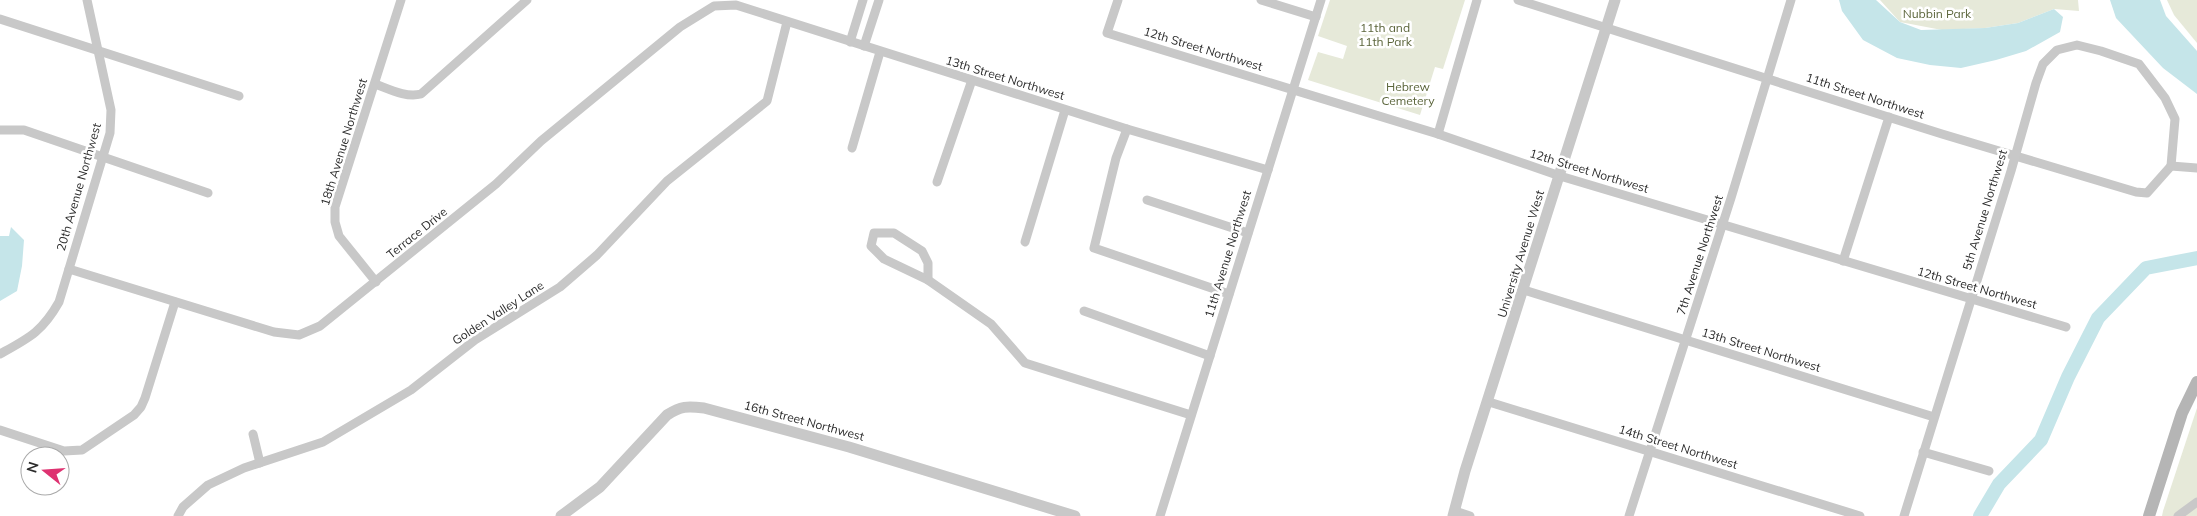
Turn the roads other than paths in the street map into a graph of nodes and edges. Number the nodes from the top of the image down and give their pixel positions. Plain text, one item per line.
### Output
1 (87, 0) edge
2 (401, 0) edge
3 (527, 0) edge
4 (862, 0) edge
5 (879, 0) edge
6 (1118, 0) edge
7 (1261, 0) edge
8 (1321, 0) edge
9 (1477, 0) edge
10 (1518, 0) edge
11 (1615, 0) edge
12 (1790, 0) edge
13 (736, 5) joint
14 (1316, 17) junction
15 (0, 19) edge
16 (787, 22) junction
17 (1606, 28) junction
18 (850, 42) junction
19 (864, 46) junction
20 (100, 52) junction
21 (880, 52) junction
22 (1766, 78) junction
23 (972, 80) junction
24 (375, 84) junction
25 (1292, 90) junction
26 (239, 96) dead end
27 (1065, 110) junction
28 (1888, 117) junction
29 (1128, 129) junction
30 (0, 130) edge
31 (1438, 134) junction
32 (852, 148) dead end
33 (2016, 156) junction
34 (103, 157) junction
35 (2171, 166) junction
36 (2197, 168) edge
37 (1268, 170) junction
38 (1560, 176) junction
39 (937, 182) dead end
40 (208, 193) dead end
41 (1147, 200) dead end
42 (1722, 225) junction
43 (1248, 233) junction
44 (1025, 242) dead end
45 (1843, 262) junction
46 (69, 269) junction
47 (928, 280) junction
48 (376, 282) junction
49 (1524, 290) junction
50 (1229, 294) junction
51 (1970, 299) junction
52 (175, 302) junction
53 (1084, 311) dead end
54 (2066, 327) dead end
55 (1686, 340) junction
56 (0, 354) edge
57 (1210, 356) junction
58 (2197, 382) edge
59 (1489, 402) junction
60 (1191, 415) junction
61 (1934, 417) junction
62 (0, 430) edge
63 (253, 434) dead end
64 (1650, 452) junction
65 (1923, 452) junction
66 (260, 463) junction
67 (1989, 471) dead end
68 (2197, 502) edge
69 (1454, 514) edge
70 (2151, 515) edge
71 (178, 516) edge
72 (561, 516) edge
73 (1075, 516) edge
74 (1160, 516) edge
75 (1470, 516) edge
76 (1629, 516) edge
77 (1860, 516) edge
78 (1904, 516) edge
79 (2178, 516) edge

1 - 20 street, 20th Avenue Northwest
2 - 24 street, 18th Avenue Northwest
3 - 24 street
4 - 18 street
5 - 19 street
6 - 25 street, 12th Street Northwest
7 - 14 street
8 - 14 street, 11th Avenue Northwest
9 - 31 street
10 - 17 street, 11th Street Northwest
11 - 17 street, University Avenue West
12 - 22 street, 7th Avenue Northwest
13 - 16 street, 13th Street Northwest
13 - 48 street, Terrace Drive
14 - 25 street, 11th Avenue Northwest
15 - 20 street
16 - 18 street, 13th Street Northwest
16 - 66 street, Golden Valley Lane
17 - 22 street, 11th Street Northwest
17 - 38 street, University Avenue West
18 - 19 street, 13th Street Northwest
19 - 21 street, 13th Street Northwest
20 - 26 street
20 - 34 street, 20th Avenue Northwest
21 - 23 street, 13th Street Northwest
21 - 32 street
22 - 28 street, 11th Street Northwest
22 - 42 street, 7th Avenue Northwest
23 - 27 street, 13th Street Northwest
23 - 39 street
24 - 48 street, 18th Avenue Northwest
25 - 31 street, 12th Street Northwest
25 - 37 street, 11th Avenue Northwest
27 - 29 street, 13th Street Northwest
27 - 44 street
28 - 33 street, 11th Street Northwest
28 - 45 street
29 - 37 street, 13th Street Northwest
29 - 50 street
30 - 34 street
31 - 38 street, 12th Street Northwest
33 - 35 street, 11th Street Northwest
33 - 35 street, 5th Avenue Northwest
33 - 51 street, 5th Avenue Northwest
34 - 40 street
34 - 46 street, 20th Avenue Northwest
35 - 36 street
37 - 43 street, 11th Avenue Northwest
38 - 42 street, 12th Street Northwest
38 - 49 street, University Avenue West
41 - 43 street
42 - 45 street, 12th Street Northwest
42 - 55 street, 7th Avenue Northwest
43 - 50 street, 11th Avenue Northwest
45 - 51 street, 12th Street Northwest
46 - 52 street, Terrace Drive
46 - 56 street, 20th Avenue Northwest
47 - 47 street
47 - 60 street
48 - 52 street, Terrace Drive
49 - 55 street, 13th Street Northwest
49 - 59 street, University Avenue West
50 - 57 street, 11th Avenue Northwest
51 - 54 street, 12th Street Northwest
51 - 61 street, 5th Avenue Northwest
52 - 62 street
53 - 57 street
55 - 61 street, 13th Street Northwest
55 - 64 street, 7th Avenue Northwest
57 - 60 street, 11th Avenue Northwest
58 - 70 main road
59 - 64 street, 14th Street Northwest
59 - 69 street, University Avenue West
60 - 74 street, 11th Avenue Northwest
61 - 65 street, 5th Avenue Northwest
63 - 66 street
64 - 76 street, 7th Avenue Northwest
64 - 77 street, 14th Street Northwest
65 - 67 street
65 - 78 street, 5th Avenue Northwest
66 - 71 street, Golden Valley Lane
68 - 79 street
69 - 75 street
72 - 73 street, 16th Street Northwest

